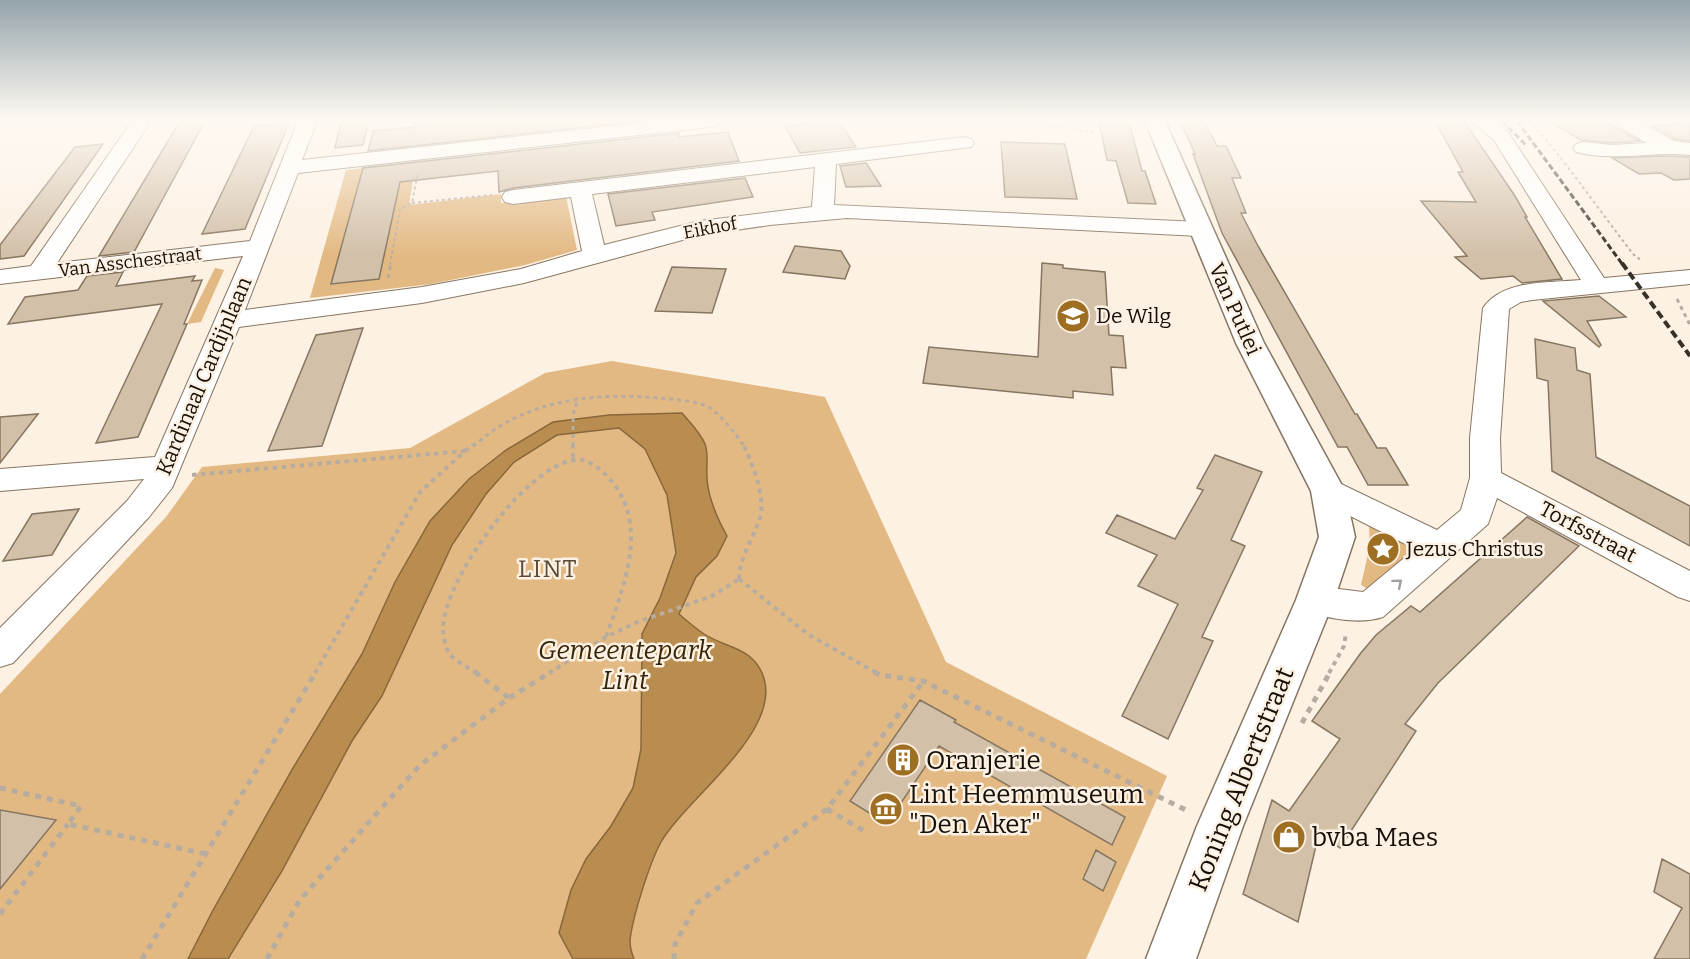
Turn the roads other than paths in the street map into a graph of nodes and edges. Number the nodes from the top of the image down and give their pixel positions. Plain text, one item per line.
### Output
1 (111, 166) edge
2 (308, 166) edge
3 (777, 166) edge
4 (826, 166) edge
5 (1173, 166) edge
6 (1520, 166) edge
7 (288, 168) joint
8 (580, 189) junction
9 (513, 197) road end
10 (823, 213) junction
11 (1199, 229) junction
12 (259, 247) junction
13 (595, 256) junction
14 (38, 273) junction
15 (1690, 276) edge
16 (0, 277) edge
17 (1597, 286) junction
18 (229, 320) junction
19 (164, 474) junction
20 (1486, 478) junction
21 (0, 480) edge
22 (1328, 491) junction
23 (1442, 548) junction
24 (1690, 587) edge
25 (1315, 600) junction
26 (0, 652) edge
27 (1170, 959) edge

1 - 14 street
2 - 7 street
3 - 8 street
4 - 10 street
5 - 11 street, Van Putlei
6 - 17 street
7 - 12 street, Kardinaal Cardijnlaan
8 - 9 street
8 - 13 street
10 - 11 street, Eikhof
10 - 13 street, Eikhof
11 - 22 street, Van Putlei
12 - 14 street, Van Asschestraat
12 - 18 street, Kardinaal Cardijnlaan
13 - 18 street, Eikhof
14 - 16 street, Van Asschestraat
15 - 17 street
17 - 20 street
18 - 19 street, Kardinaal Cardijnlaan
19 - 21 street
19 - 26 street, Kardinaal Cardijnlaan
20 - 23 street
20 - 24 street, Torfsstraat
22 - 23 street
22 - 25 street, Koning Albertstraat
25 -> 23 street
25 - 27 street, Koning Albertstraat

